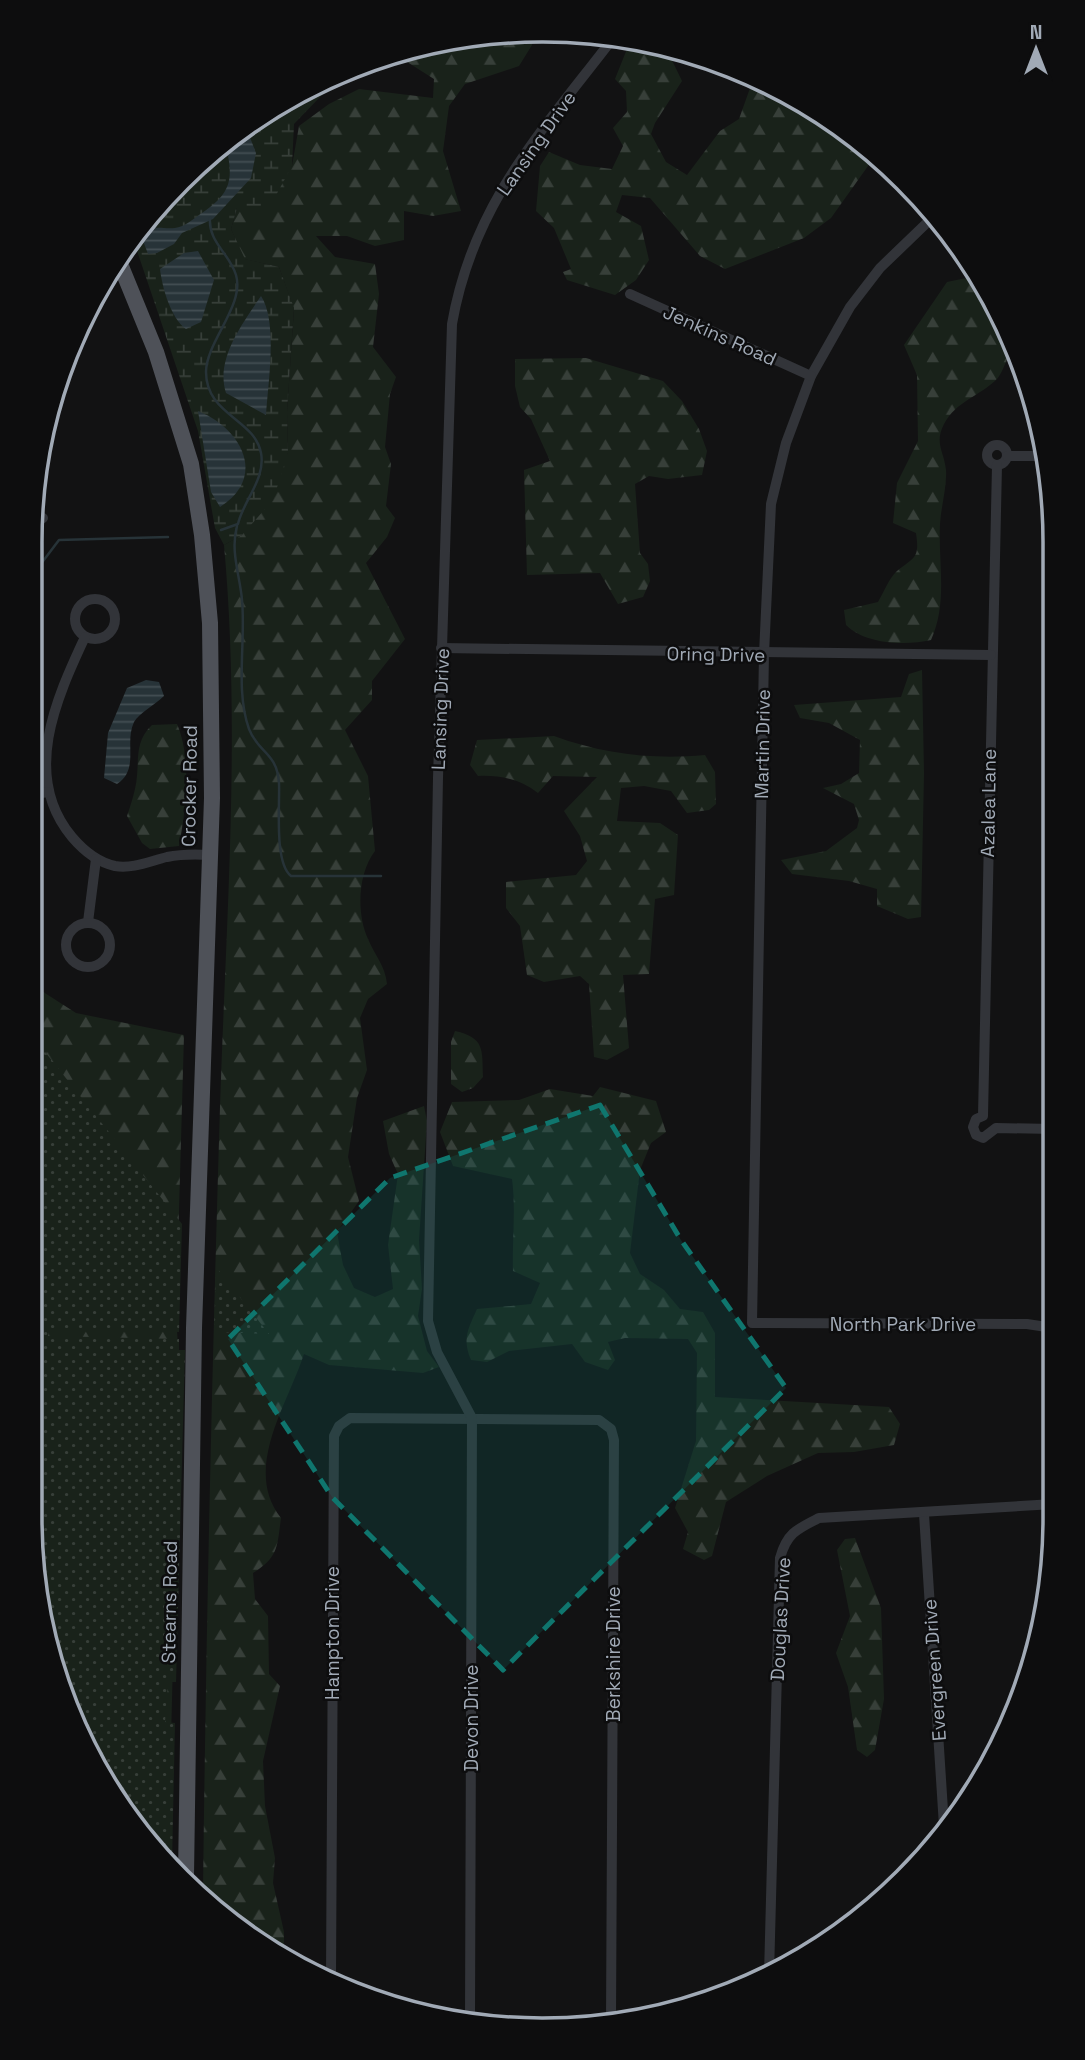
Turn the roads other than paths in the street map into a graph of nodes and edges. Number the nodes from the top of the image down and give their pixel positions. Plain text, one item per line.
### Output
1 (607, 46) edge
2 (927, 222) edge
3 (122, 270) edge
4 (630, 294) dead end
5 (811, 376) junction
6 (1007, 456) junction
7 (1035, 456) edge
8 (997, 465) junction
9 (85, 637) junction
10 (442, 648) junction
11 (764, 654) junction
12 (991, 655) junction
13 (47, 792) junction
14 (42, 793) edge
15 (210, 855) junction
16 (96, 859) junction
17 (88, 922) junction
18 (983, 1115) junction
19 (996, 1128) junction
20 (1043, 1129) edge
21 (752, 1323) joint
22 (1043, 1326) edge
23 (194, 1328) joint
24 (472, 1418) junction
25 (1043, 1505) edge
26 (924, 1514) junction
27 (943, 1817) edge
28 (186, 1868) edge
29 (769, 1963) edge
30 (331, 1971) edge
31 (470, 2013) edge
32 (611, 2013) edge

1 - 10 street, Lansing Drive
2 - 5 street, Martin Drive
3 - 15 main road, Crocker Road
4 - 5 street, Jenkins Road
5 - 11 street, Martin Drive
6 - 7 street
6 - 8 street
6 - 8 street
8 - 12 street, Azalea Lane
9 - 9 street
9 - 13 street
10 - 11 street, Oring Drive
10 - 24 street, Lansing Drive
11 - 12 street, Oring Drive
11 - 21 street, Martin Drive
12 - 18 street, Azalea Lane
13 - 14 street
13 - 16 street
15 - 16 street
15 - 23 main road, Crocker Road
16 - 17 street
17 - 17 street
18 - 19 street
18 - 19 street, Azalea Lane
19 - 20 street
21 - 22 street, North Park Drive
23 - 28 main road, Stearns Road
24 - 30 street, Hampton Drive
24 - 31 street, Devon Drive
24 - 32 street, Berkshire Drive
25 - 26 street, Douglas Drive
26 - 27 street, Evergreen Drive
26 - 29 street, Douglas Drive

